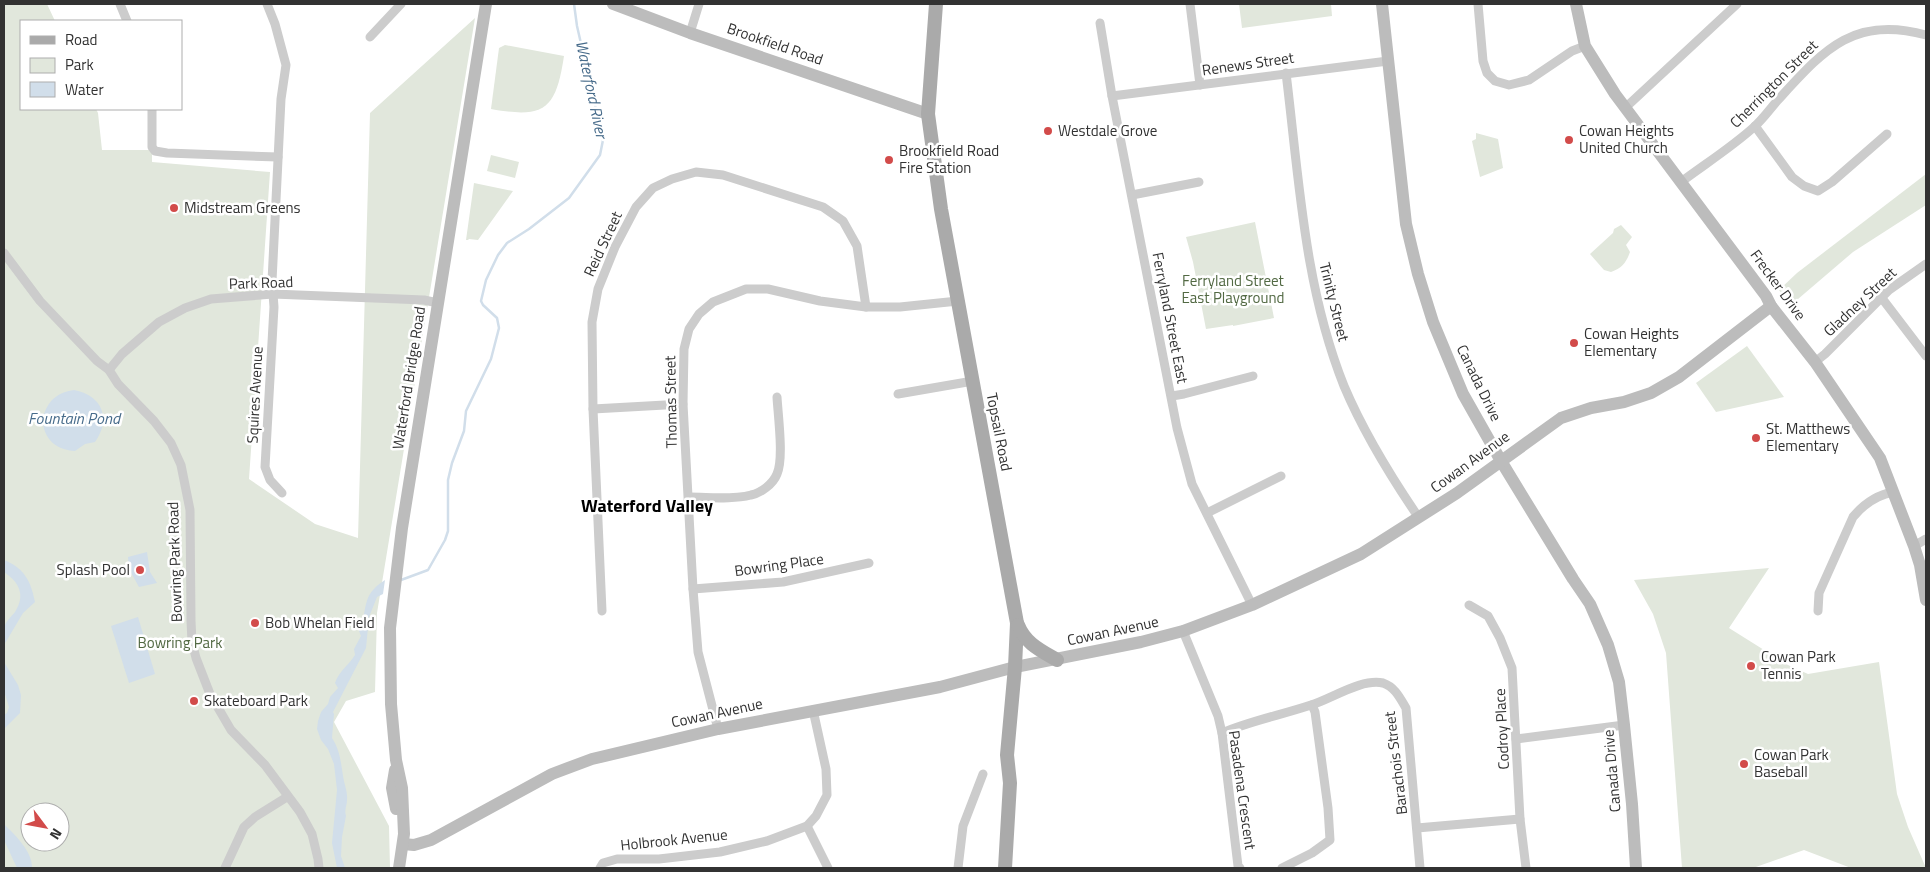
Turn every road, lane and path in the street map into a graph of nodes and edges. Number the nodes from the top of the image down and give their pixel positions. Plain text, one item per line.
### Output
1 (120, 4) edge
2 (267, 4) edge
3 (400, 4) edge
4 (486, 4) edge
5 (494, 4) edge
6 (613, 4) edge
7 (699, 4) edge
8 (936, 4) edge
9 (1190, 4) edge
10 (1382, 4) edge
11 (1478, 4) edge
12 (1576, 4) edge
13 (1737, 4) edge
14 (127, 20) edge
15 (1100, 24) dead end
16 (483, 26) junction
17 (690, 33) junction
18 (1926, 35) edge
19 (370, 38) dead end
20 (1585, 46) junction
21 (1388, 61) junction
22 (1286, 73) junction
23 (1200, 85) junction
24 (1112, 96) junction
25 (1626, 108) junction
26 (152, 110) edge
27 (928, 114) junction
28 (1755, 126) junction
29 (1887, 134) dead end
30 (278, 157) junction
31 (1199, 182) dead end
32 (1681, 182) junction
33 (1132, 195) junction
34 (4, 253) edge
35 (1926, 264) edge
36 (274, 294) junction
37 (1881, 297) junction
38 (958, 301) junction
39 (438, 303) junction
40 (1771, 306) junction
41 (866, 307) junction
42 (1926, 356) edge
43 (1814, 362) junction
44 (109, 370) junction
45 (1253, 376) dead end
46 (973, 381) junction
47 (898, 394) dead end
48 (1172, 396) junction
49 (777, 397) dead end
50 (683, 404) junction
51 (593, 409) junction
52 (1501, 461) junction
53 (1281, 476) dead end
54 (1893, 492) junction
55 (282, 493) dead end
56 (689, 497) junction
57 (1207, 513) junction
58 (1419, 518) junction
59 (1926, 538) edge
60 (1914, 546) junction
61 (869, 563) dead end
62 (693, 589) junction
63 (1926, 600) edge
64 (1252, 605) junction
65 (1469, 605) dead end
66 (602, 611) dead end
67 (1818, 611) dead end
68 (1017, 623) junction
69 (1183, 631) junction
70 (1057, 660) junction
71 (1015, 667) junction
72 (1312, 705) junction
73 (813, 710) junction
74 (1624, 724) junction
75 (718, 729) junction
76 (1222, 733) junction
77 (1516, 739) junction
78 (983, 774) dead end
79 (285, 794) junction
80 (1520, 819) junction
81 (807, 826) junction
82 (1417, 828) junction
83 (403, 844) junction
84 (225, 868) edge
85 (319, 868) edge
86 (398, 868) edge
87 (600, 868) edge
88 (828, 868) edge
89 (958, 868) edge
90 (1004, 868) edge
91 (1240, 868) edge
92 (1282, 868) edge
93 (1420, 868) edge
94 (1526, 868) edge
95 (1636, 868) edge

1 - 14 street
2 - 30 street, Squires Avenue
3 - 19 street
4 - 16 street, Waterford Bridge Road
5 - 16 street
6 - 17 street, Brookfield Road
7 - 17 street
8 - 27 main road, Topsail Road
9 - 23 street
10 - 21 street, Canada Drive
11 - 20 street
12 - 20 street, Frecker Drive
13 - 25 street
15 - 24 street, Ferryland Street East
16 - 39 street, Waterford Bridge Road
17 - 27 street, Brookfield Road
18 - 28 street, Cherrington Street
20 - 25 street, Frecker Drive
21 - 22 street, Renews Street
21 - 52 street, Canada Drive
22 - 23 street, Renews Street
22 - 58 street, Trinity Street
23 - 24 street, Renews Street
24 - 33 street, Ferryland Street East
25 - 32 street, Frecker Drive
26 - 30 street
27 - 38 main road, Topsail Road
28 - 29 street
28 - 32 street, Cherrington Street
30 - 36 street, Squires Avenue
31 - 33 street
32 - 40 street, Frecker Drive
33 - 48 street, Ferryland Street East
34 - 44 street, Bowring Park Road
35 - 37 street, Gladney Street
36 - 39 street, Park Road
36 - 44 street, Park Road
36 - 55 street, Squires Avenue
37 - 42 street
37 - 43 street, Gladney Street
38 - 41 street, Thomas Street
38 - 46 main road, Topsail Road
39 - 83 street, Waterford Bridge Road
40 - 43 street, Frecker Drive
40 - 52 street, Cowan Avenue
41 - 50 street, Thomas Street
41 - 51 street, Reid Street
43 - 54 street, Frecker Drive
44 - 79 street, Bowring Park Road
45 - 48 street
46 - 47 street
46 - 68 main road, Topsail Road
48 - 57 street, Ferryland Street East
49 - 56 street
50 - 51 street
50 - 56 street, Thomas Street
51 - 66 street, Reid Street
52 - 58 street, Cowan Avenue
52 - 74 street, Canada Drive
53 - 57 street
54 - 60 street, Frecker Drive
54 - 67 street
56 - 62 street, Thomas Street
57 - 64 street, Ferryland Street East
58 - 64 street, Cowan Avenue
59 - 60 street
60 - 63 street, Frecker Drive
61 - 62 street, Bowring Place
62 - 75 street, Thomas Street
64 - 69 street, Cowan Avenue
65 - 77 street, Codroy Place
68 - 70 main road
68 - 71 main road, Topsail Road
69 - 70 street, Cowan Avenue
69 - 76 street, Pasadena Crescent
70 - 71 street, Cowan Avenue
71 - 73 street, Cowan Avenue
71 - 90 main road, Topsail Road
72 - 76 street, Barachois Street
72 - 82 street, Barachois Street
72 - 92 street
73 - 75 street, Cowan Avenue
73 - 81 street
74 - 77 street
74 - 95 street, Canada Drive
75 - 83 street, Cowan Avenue
76 - 91 street, Pasadena Crescent
77 - 80 street, Codroy Place
78 - 89 street
79 - 84 street
79 - 85 street
80 - 82 street
80 - 94 street, Codroy Place
81 - 87 street, Holbrook Avenue
81 - 88 street
82 - 93 street, Barachois Street
83 - 86 street, Waterford Bridge Road

